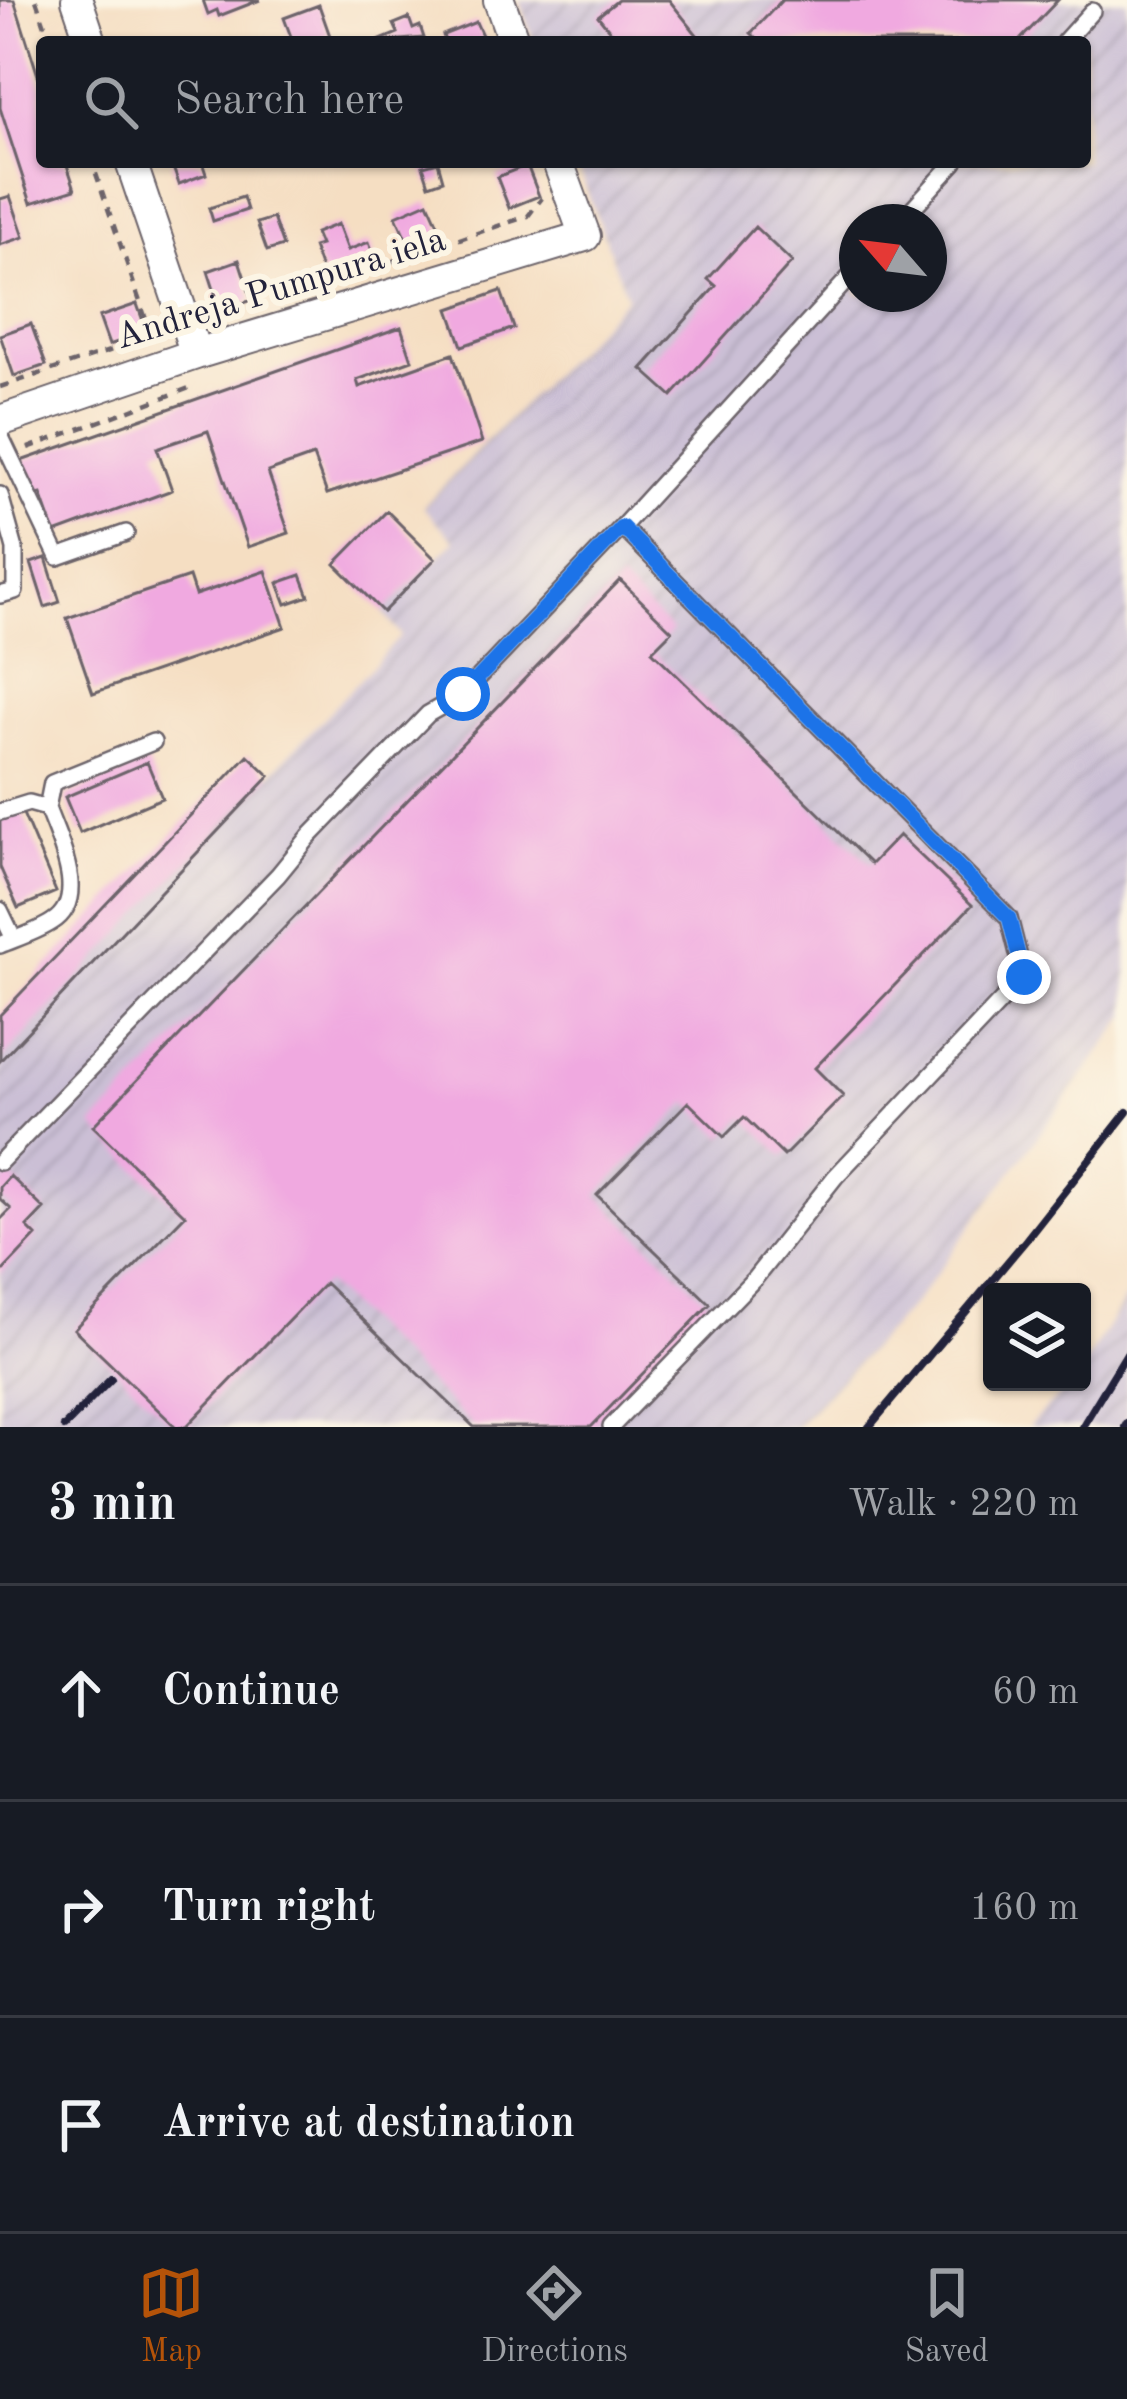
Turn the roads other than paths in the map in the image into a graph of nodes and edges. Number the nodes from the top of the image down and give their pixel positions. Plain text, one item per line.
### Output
1 (76, 0) edge
2 (499, 0) edge
3 (1092, 11) dead end
4 (89, 36) edge
5 (512, 36) edge
6 (1069, 36) edge
7 (133, 168) edge
8 (950, 168) edge
9 (552, 175) edge
10 (916, 204) edge
11 (839, 289) edge
12 (196, 354) junction
13 (0, 421) edge
14 (0, 435) edge
15 (0, 495) edge
16 (622, 527) junction
17 (126, 532) dead end
18 (0, 596) edge
19 (153, 742) dead end
20 (47, 808) junction
21 (0, 812) edge
22 (0, 910) edge
23 (7, 942) edge
24 (0, 1162) edge
25 (611, 1427) edge

1 - 4 street
2 - 5 street
3 - 6 lane
7 - 12 street
8 - 10 lane
9 - 12 street, Andreja Pumpura iela
11 - 16 lane
12 - 13 street, Andreja Pumpura iela
14 - 17 lane
15 - 18 lane
16 - 24 lane
16 - 25 lane
19 - 20 lane
20 - 21 lane
20 - 23 lane
22 - 23 lane

